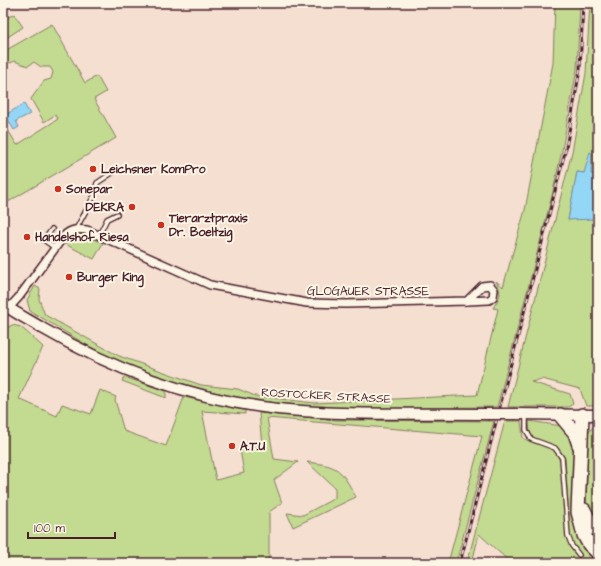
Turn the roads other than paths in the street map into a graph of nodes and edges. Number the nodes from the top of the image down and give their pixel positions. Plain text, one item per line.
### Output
1 (115, 171) dead end
2 (117, 214) dead end
3 (52, 229) dead end
4 (76, 229) junction
5 (98, 235) junction
6 (55, 248) junction
7 (467, 301) dead end
8 (5, 309) edge
9 (526, 414) junction
10 (560, 415) junction
11 (582, 415) junction
12 (598, 415) edge
13 (581, 452) junction
14 (581, 490) junction
15 (598, 530) edge
16 (598, 553) edge
17 (578, 556) dead end

1 - 4 lane
2 - 5 lane
3 - 6 lane
4 - 5 street, GLOGAUER STRASSE
4 - 6 street
5 - 7 street, GLOGAUER STRASSE
6 - 8 street
8 - 9 street, ROSTOCKER STRASSE, bridge
9 - 10 street, ROSTOCKER STRASSE
9 - 17 lane
10 - 11 street, ROSTOCKER STRASSE
10 - 13 highway
11 - 12 street, ROSTOCKER STRASSE
11 - 13 highway
13 - 14 highway
14 - 15 highway
14 - 16 highway

